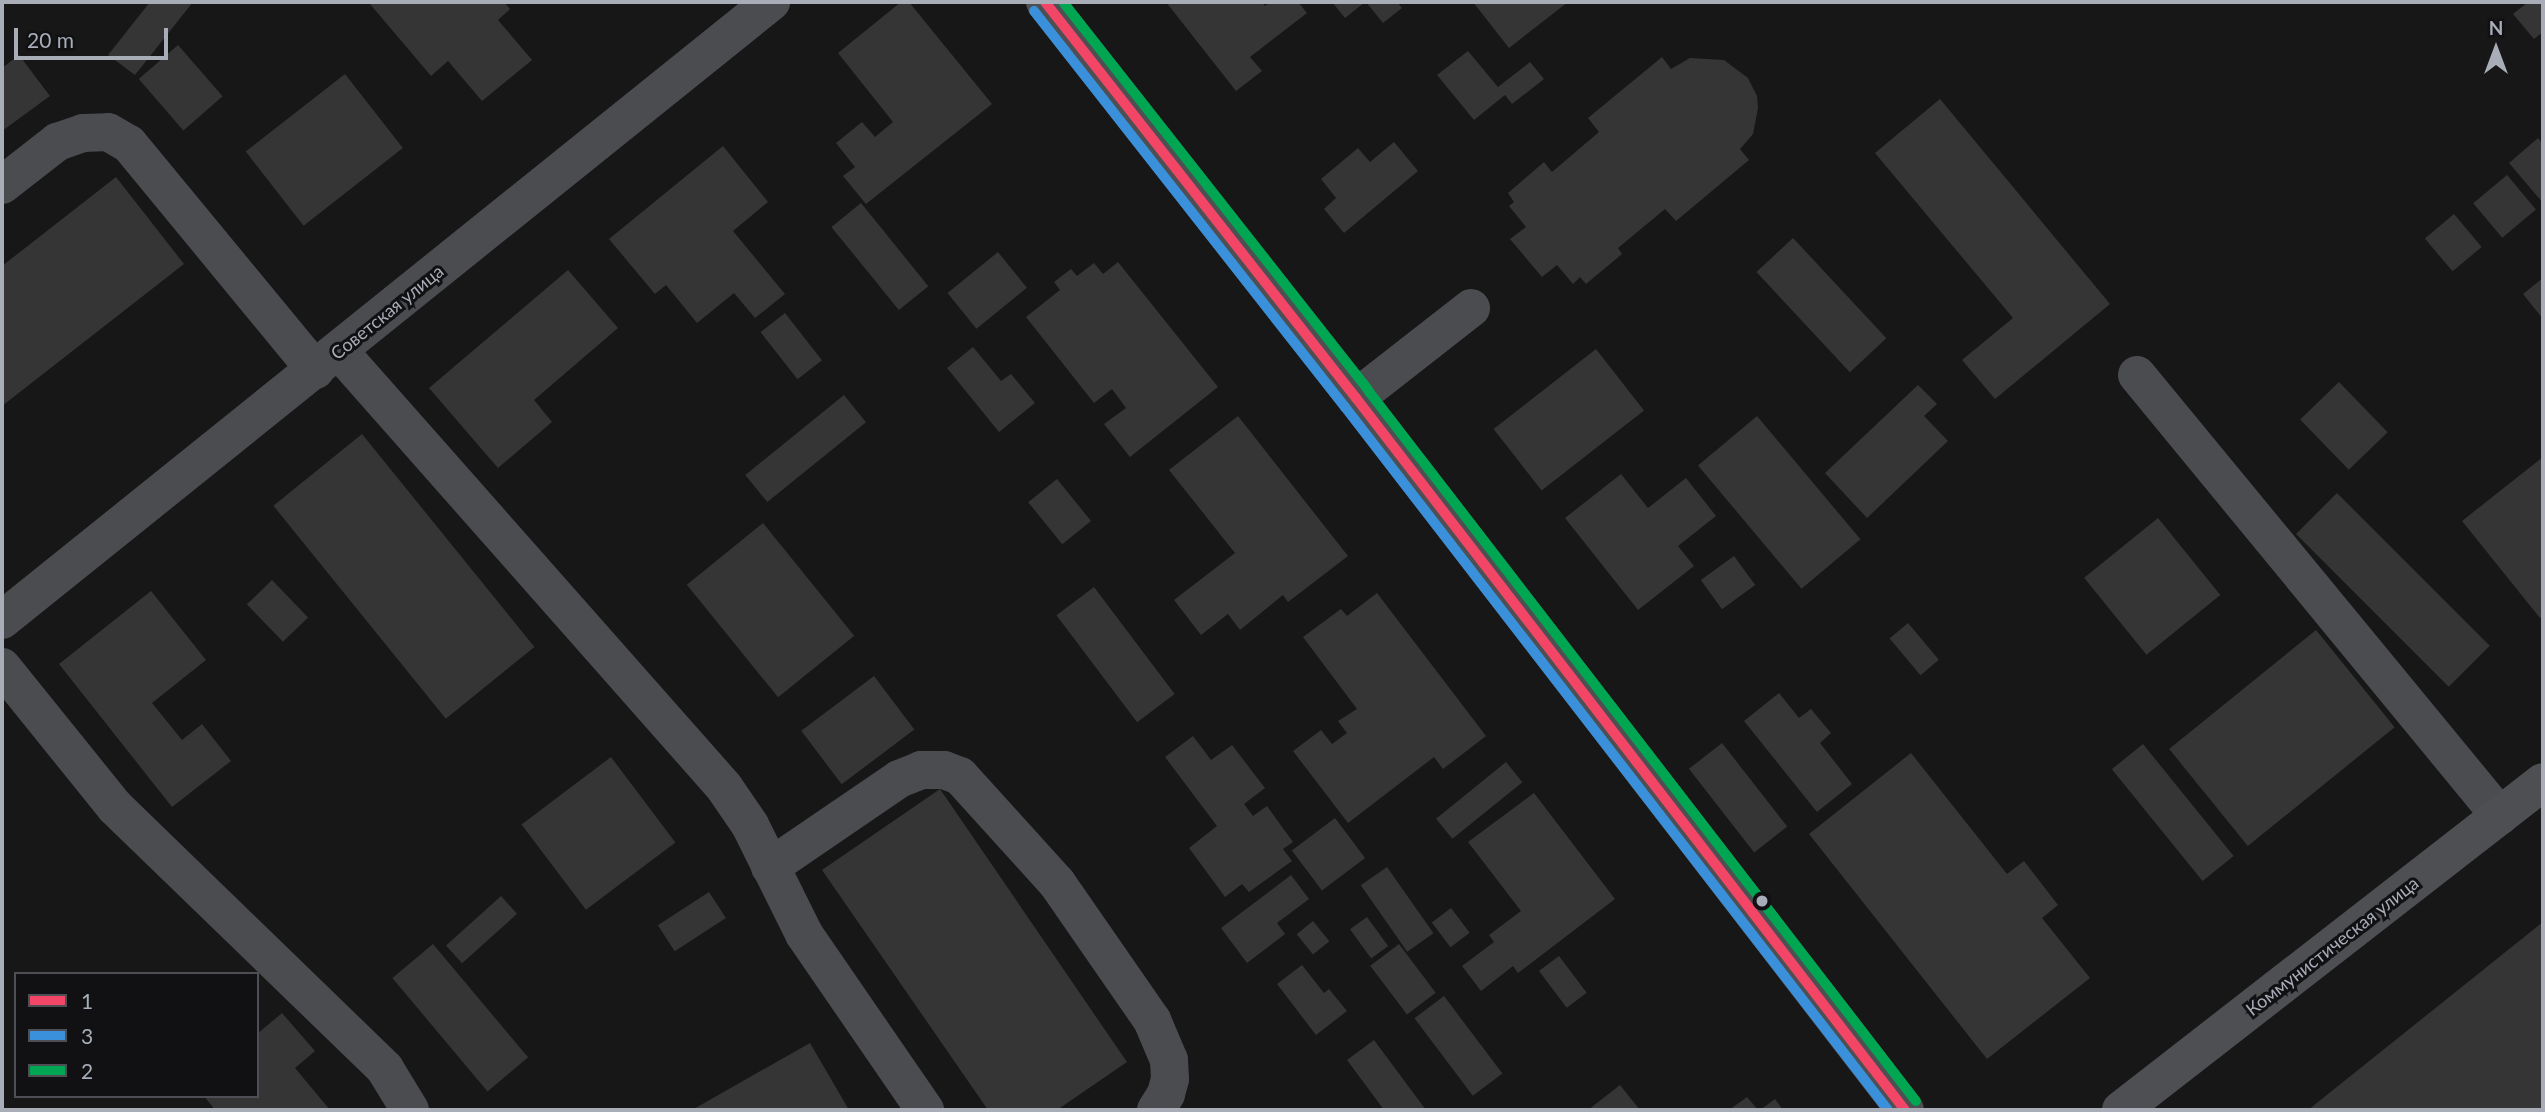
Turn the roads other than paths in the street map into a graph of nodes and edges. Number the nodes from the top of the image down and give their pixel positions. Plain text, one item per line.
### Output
1 (771, 2) edge
2 (1045, 2) edge
3 (2, 185) edge
4 (1471, 308) dead end
5 (327, 361) junction
6 (2137, 375) dead end
7 (1356, 398) junction
8 (2, 620) edge
9 (2, 667) edge
10 (2543, 782) edge
11 (2500, 816) junction
12 (770, 867) junction
13 (410, 1110) edge
14 (925, 1110) edge
15 (1156, 1110) edge
16 (1905, 1110) edge
17 (2121, 1110) edge

1 - 5 street, Советская улица
2 - 7 main road
3 - 5 street
4 - 7 street
5 - 8 street, Советская улица
5 - 12 street
6 - 11 street
7 - 16 main road
9 - 13 street
10 - 11 main road, Коммунистическая улица
11 - 17 main road, Коммунистическая улица
12 - 14 street
12 - 15 street

